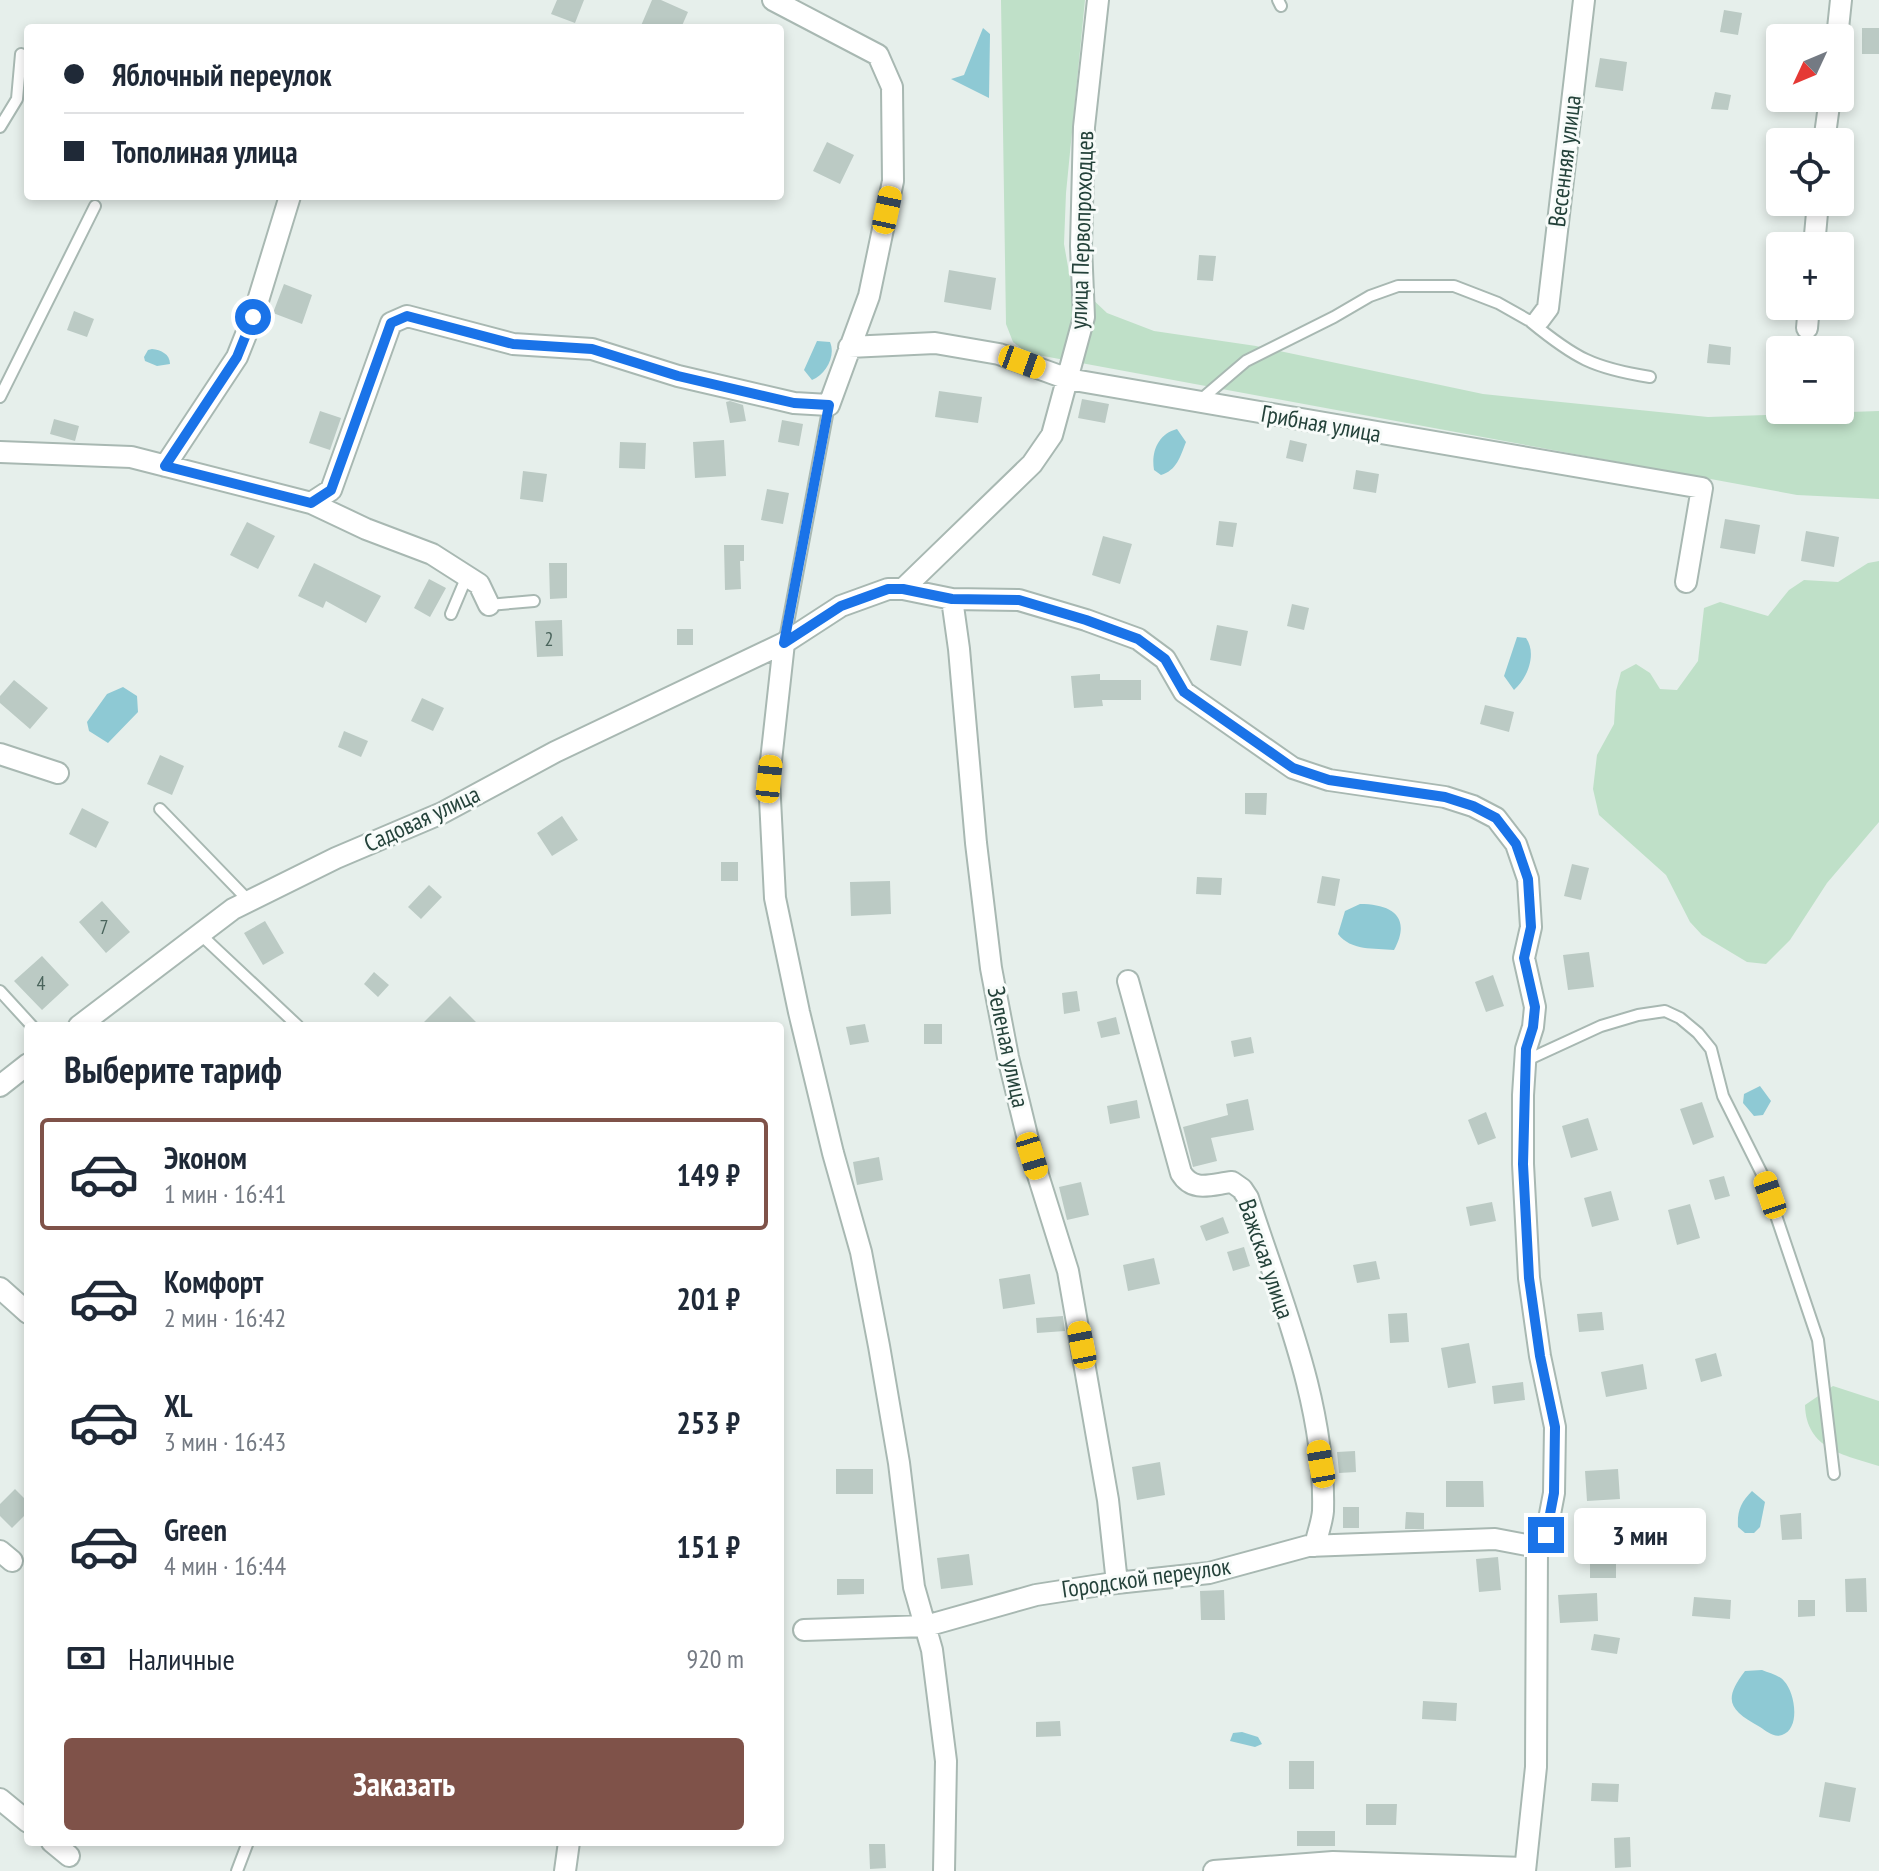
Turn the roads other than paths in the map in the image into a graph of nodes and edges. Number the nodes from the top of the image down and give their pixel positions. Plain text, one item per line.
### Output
1 (773, 0) edge
2 (1098, 0) edge
3 (1584, 0) edge
4 (1841, 0) edge
5 (1838, 24) edge
6 (21, 54) dead end
7 (0, 127) edge
8 (289, 200) edge
9 (95, 206) dead end
10 (1534, 320) junction
11 (1808, 320) edge
12 (1807, 328) dead end
13 (849, 347) junction
14 (1650, 377) dead end
15 (1068, 379) junction
16 (0, 397) edge
17 (1198, 402) junction
18 (829, 405) junction
19 (0, 452) edge
20 (165, 466) junction
21 (311, 503) junction
22 (467, 576) junction
23 (1686, 582) dead end
24 (903, 589) junction
25 (952, 599) junction
26 (534, 601) dead end
27 (489, 605) joint
28 (451, 614) dead end
29 (784, 643) junction
30 (0, 754) edge
31 (58, 773) dead end
32 (160, 809) dead end
33 (249, 901) junction
34 (200, 934) junction
35 (1128, 981) dead end
36 (0, 991) edge
37 (28, 1022) edge
38 (84, 1022) edge
39 (294, 1022) edge
40 (1525, 1055) junction
41 (24, 1067) edge
42 (0, 1086) edge
43 (0, 1288) edge
44 (24, 1309) edge
45 (1834, 1474) dead end
46 (1315, 1546) junction
47 (1537, 1547) junction
48 (1117, 1583) junction
49 (926, 1626) junction
50 (804, 1630) dead end
51 (0, 1799) edge
52 (24, 1819) edge
53 (57, 1846) edge
54 (246, 1846) edge
55 (568, 1846) edge
56 (69, 1856) dead end
57 (1525, 1870) edge
58 (237, 1871) edge
59 (565, 1871) edge
60 (944, 1871) edge
61 (1214, 1871) edge

1 - 13 street
2 - 15 street, улица Первопроходцев
3 - 10 street, Весенняя улица
4 - 5 street
6 - 7 lane
8 - 20 street
9 - 16 lane
10 - 14 lane
10 - 17 lane
11 - 12 street
13 - 15 street, Грибная улица
13 - 18 street
15 - 17 street, Грибная улица
15 - 24 street, улица Первопроходцев
17 - 23 street, Грибная улица
18 - 21 street
18 - 29 lane
19 - 20 street
20 - 21 street
21 - 22 street
22 - 27 street
22 - 28 lane
24 - 25 street
24 - 29 street, Садовая улица
25 - 40 street
25 - 48 street, Зеленая улица
26 - 27 lane
29 - 33 street, Садовая улица
29 - 49 street
30 - 31 street
32 - 33 lane
33 - 34 street, Садовая улица
34 - 38 street, Садовая улица
34 - 39 lane
35 - 46 street, Важская улица
36 - 37 lane
40 - 45 lane
40 - 47 street
41 - 42 street
43 - 44 street
46 - 47 street, Городской переулок
46 - 48 street, Городской переулок
47 - 57 street
48 - 49 street, Городской переулок
49 - 50 street, Городской переулок
49 - 60 street
51 - 52 street
53 - 56 street
54 - 58 lane
55 - 59 street
57 - 61 street

